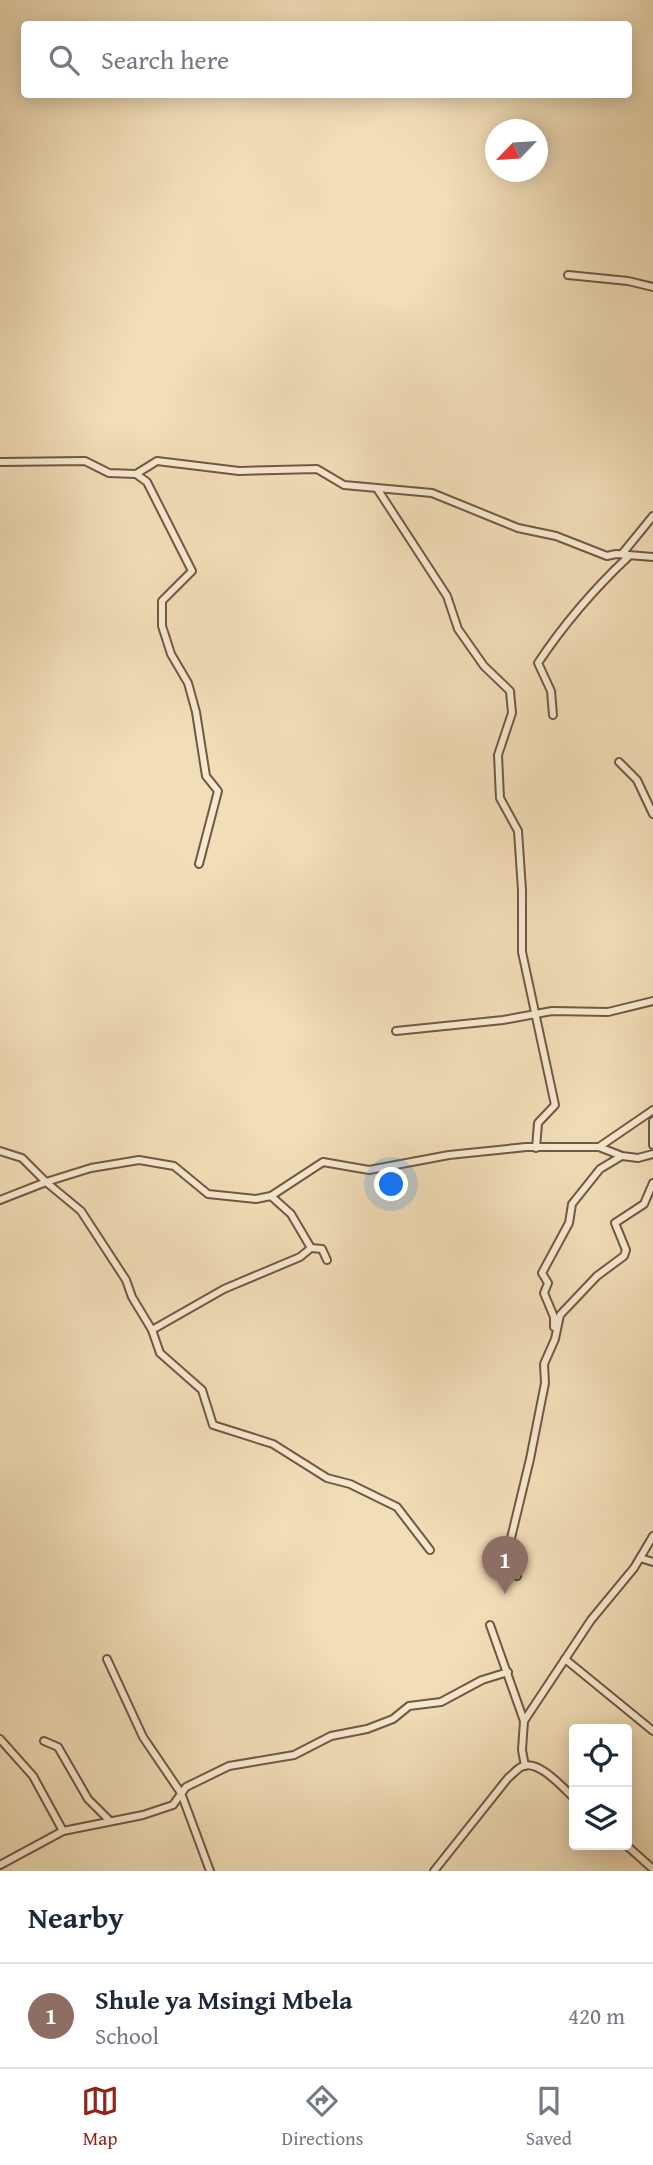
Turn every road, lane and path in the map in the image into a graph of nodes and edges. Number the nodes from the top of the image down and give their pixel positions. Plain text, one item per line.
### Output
1 (568, 275) dead end
2 (653, 287) edge
3 (0, 462) edge
4 (136, 474) junction
5 (378, 489) junction
6 (653, 516) edge
7 (625, 555) junction
8 (653, 558) edge
9 (553, 715) dead end
10 (619, 762) dead end
11 (653, 814) edge
12 (198, 864) dead end
13 (653, 1001) edge
14 (536, 1013) junction
15 (396, 1031) dead end
16 (653, 1110) edge
17 (653, 1121) edge
18 (653, 1145) edge
19 (599, 1147) junction
20 (536, 1148) junction
21 (0, 1151) edge
22 (653, 1154) edge
23 (622, 1156) junction
24 (46, 1182) junction
25 (653, 1183) edge
26 (271, 1196) junction
27 (0, 1200) edge
28 (311, 1248) junction
29 (327, 1260) dead end
30 (152, 1330) junction
31 (555, 1339) junction
32 (653, 1536) edge
33 (430, 1550) dead end
34 (640, 1558) junction
35 (653, 1562) edge
36 (517, 1576) dead end
37 (491, 1625) dead end
38 (107, 1660) dead end
39 (565, 1660) junction
40 (508, 1672) junction
41 (524, 1721) junction
42 (653, 1731) edge
43 (0, 1739) edge
44 (44, 1741) dead end
45 (525, 1766) junction
46 (181, 1793) junction
47 (569, 1794) edge
48 (110, 1821) junction
49 (63, 1831) junction
50 (632, 1850) edge
51 (0, 1865) edge
52 (653, 1869) edge
53 (210, 1871) edge
54 (434, 1871) edge

1 - 2 street
3 - 4 street
4 - 5 street
4 - 12 street
5 - 7 street
5 - 14 street
6 - 7 street
7 - 8 street
7 - 9 street
10 - 11 street
13 - 14 street
14 - 15 street
14 - 20 street
16 - 19 street
17 - 18 street
19 - 20 street
19 - 23 street
20 - 26 street
21 - 24 street
22 - 23 street
23 - 31 street
24 - 26 street
24 - 27 street
24 - 30 street
25 - 31 street
26 - 28 street
28 - 29 street
28 - 30 street
30 - 33 street
31 - 36 street
32 - 34 street
34 - 35 street
34 - 39 street
37 - 40 street
38 - 46 street
39 - 41 street
39 - 42 street
40 - 41 street
40 - 46 street
41 - 45 street
43 - 49 street
44 - 48 street
45 - 47 street
45 - 54 street
46 - 48 street
46 - 53 street
48 - 49 street
49 - 51 street
50 - 52 street

